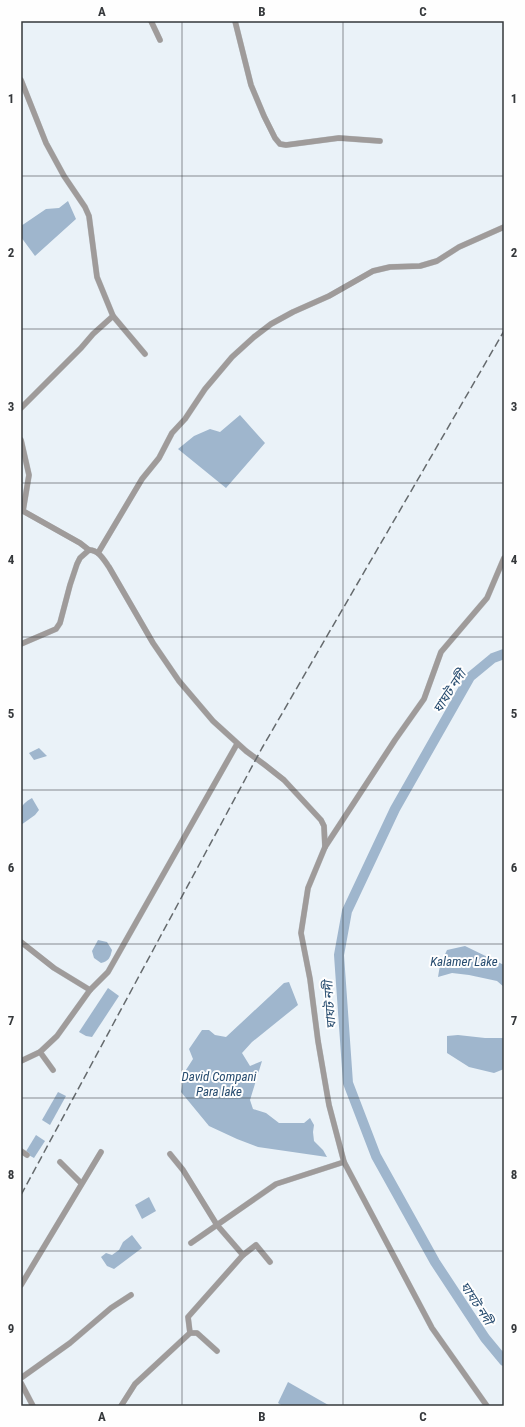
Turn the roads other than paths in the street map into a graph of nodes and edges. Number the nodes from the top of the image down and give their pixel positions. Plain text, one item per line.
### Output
1 (151, 21) edge
2 (235, 21) edge
3 (160, 40) dead end
4 (21, 80) edge
5 (380, 141) dead end
6 (504, 227) edge
7 (113, 316) junction
8 (145, 354) dead end
9 (21, 408) edge
10 (21, 440) edge
11 (22, 510) edge
12 (89, 550) junction
13 (98, 553) junction
14 (504, 558) edge
15 (21, 644) edge
16 (237, 744) junction
17 (325, 847) junction
18 (21, 942) edge
19 (90, 990) junction
20 (40, 1052) junction
21 (21, 1061) edge
22 (53, 1070) dead end
23 (21, 1151) edge
24 (101, 1152) dead end
25 (170, 1154) dead end
26 (27, 1155) dead end
27 (60, 1162) dead end
28 (344, 1162) junction
29 (81, 1183) junction
30 (217, 1225) junction
31 (191, 1243) dead end
32 (243, 1255) junction
33 (270, 1262) dead end
34 (21, 1285) edge
35 (131, 1295) dead end
36 (190, 1333) junction
37 (217, 1351) dead end
38 (21, 1378) edge
39 (21, 1383) edge
40 (33, 1406) edge
41 (121, 1406) edge
42 (487, 1406) edge

1 - 3 street
2 - 5 street
4 - 7 street
6 - 13 street
7 - 8 street
7 - 9 street
10 - 11 street
11 - 12 street
12 - 13 street
12 - 15 street
13 - 16 street
14 - 17 street
16 - 17 street
16 - 19 street
17 - 28 street
18 - 19 street
19 - 20 street
20 - 21 street
20 - 22 street
23 - 26 street
24 - 29 street
25 - 30 street
27 - 29 street
28 - 30 street
28 - 42 street
29 - 34 street
30 - 31 street
30 - 32 street
32 - 33 street
32 - 36 street
35 - 38 street
36 - 37 street
36 - 41 street
39 - 40 street

